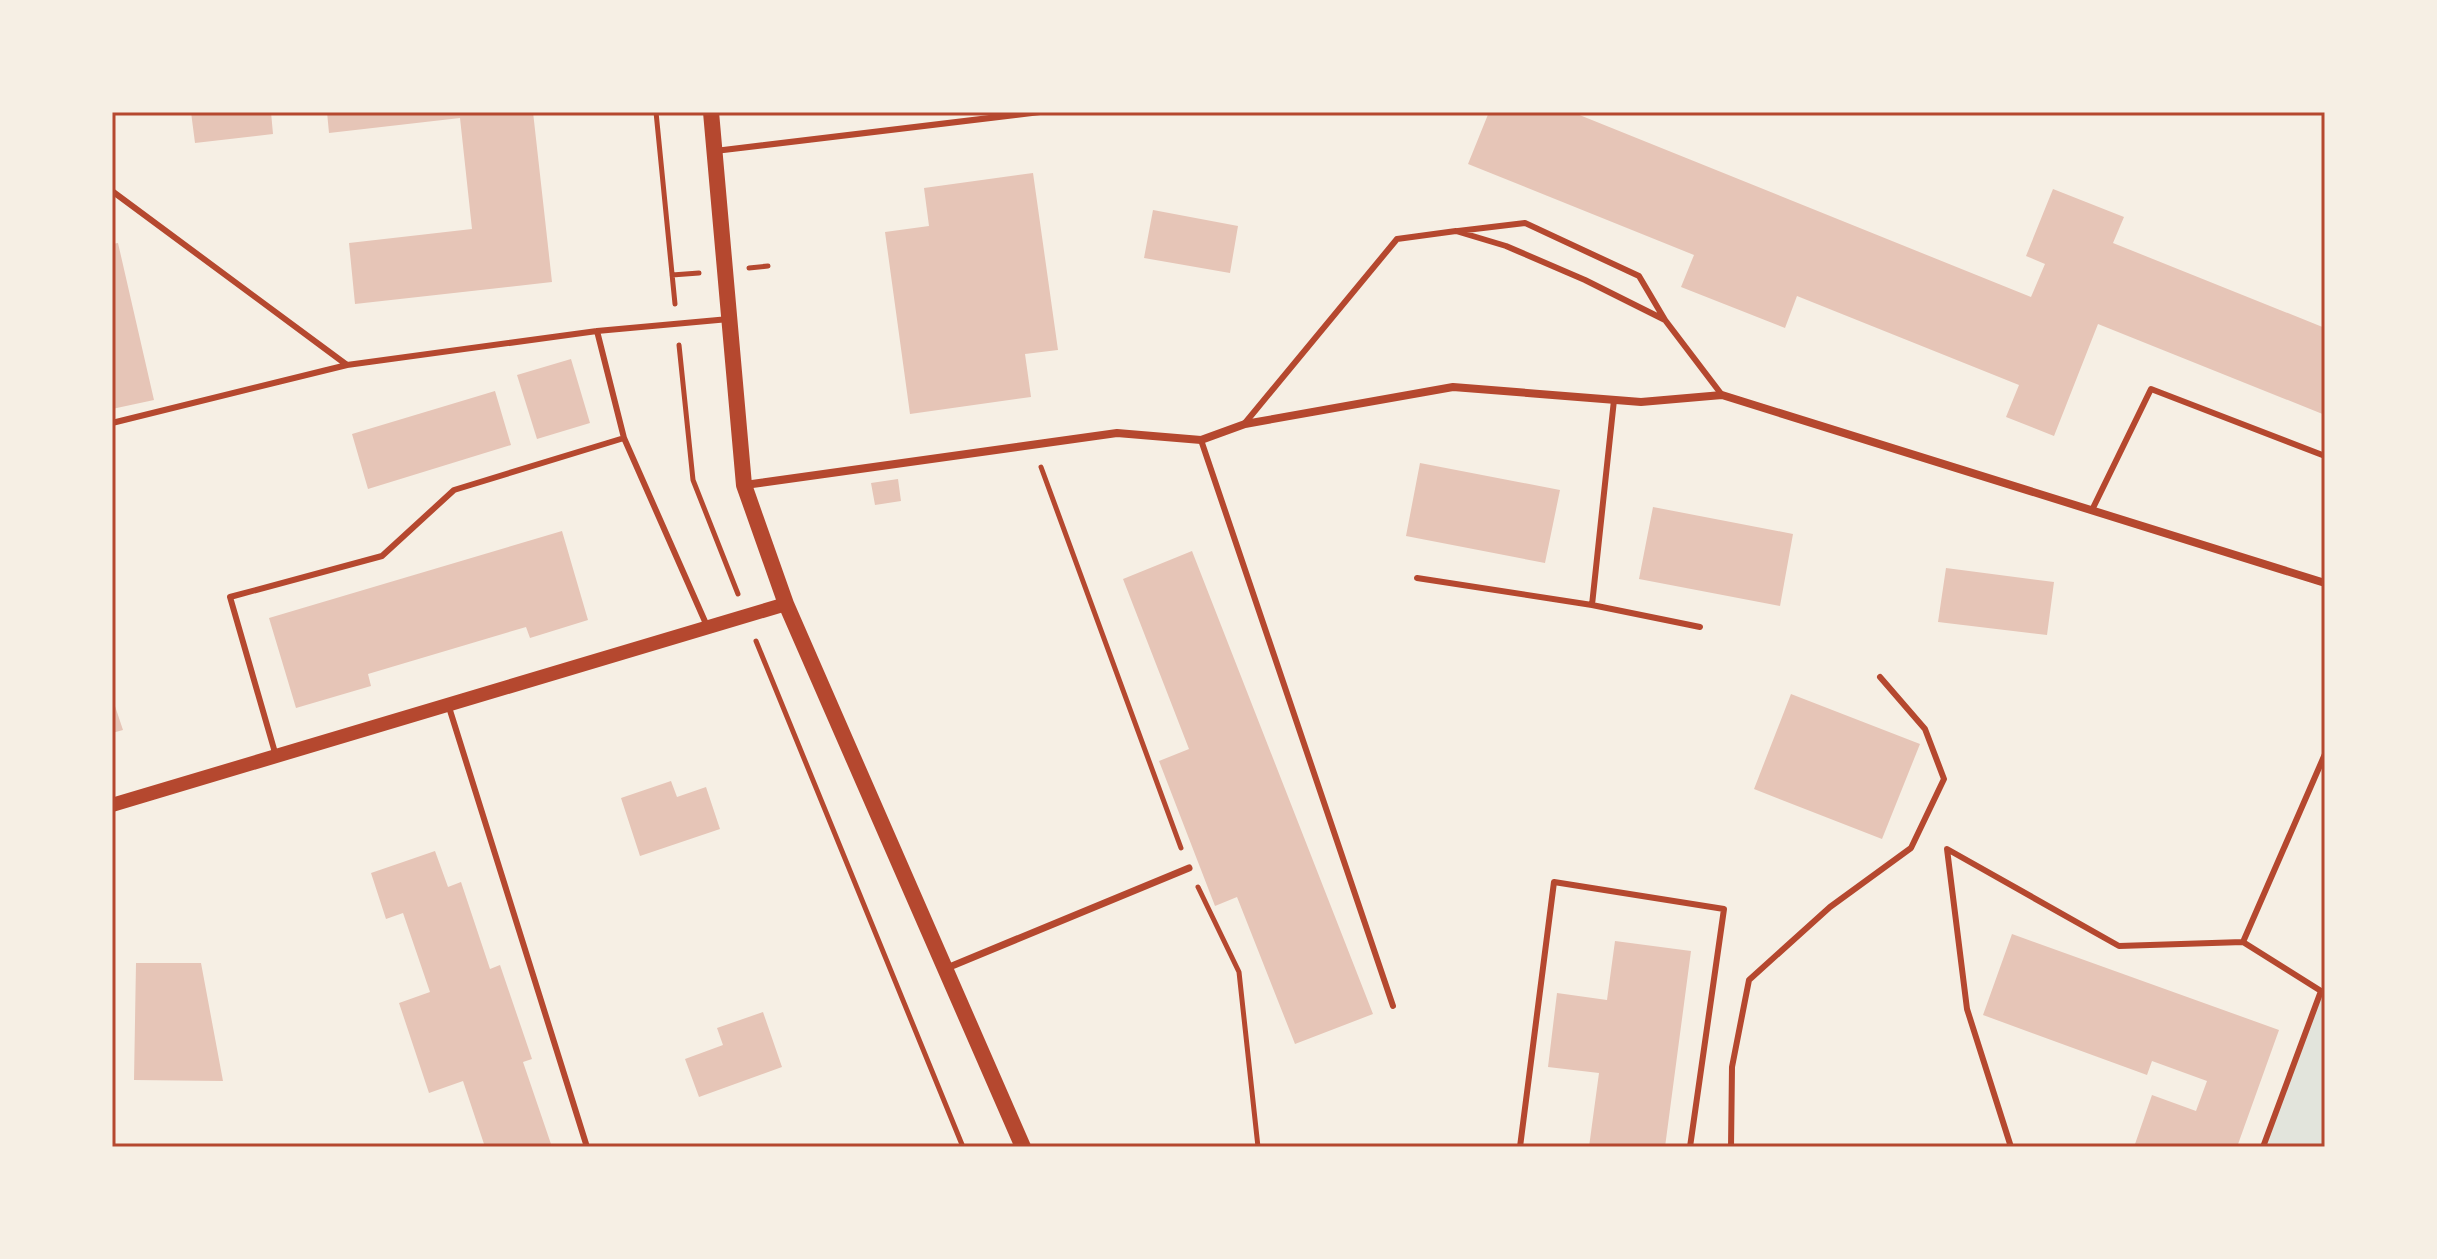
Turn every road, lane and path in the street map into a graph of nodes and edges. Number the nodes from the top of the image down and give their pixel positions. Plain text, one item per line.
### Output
1 (711, 112) edge
2 (1040, 112) edge
3 (715, 151) junction
4 (112, 191) edge
5 (1456, 231) junction
6 (729, 319) junction
7 (1665, 320) junction
8 (597, 331) junction
9 (347, 365) junction
10 (1722, 395) junction
11 (1614, 400) junction
12 (112, 423) edge
13 (1245, 424) junction
14 (624, 438) junction
15 (1201, 440) junction
16 (1033, 445) junction
17 (2325, 456) edge
18 (744, 485) junction
19 (2092, 510) junction
20 (1417, 578) dead end
21 (2325, 583) edge
22 (786, 604) junction
23 (1592, 605) junction
24 (707, 626) junction
25 (1700, 627) dead end
26 (1880, 677) dead end
27 (448, 704) junction
28 (2325, 754) edge
29 (276, 756) junction
30 (112, 805) edge
31 (1189, 868) junction
32 (2243, 942) junction
33 (945, 968) junction
34 (1393, 1006) dead end
35 (587, 1147) edge
36 (1023, 1147) edge
37 (1258, 1147) edge
38 (1520, 1147) edge
39 (1690, 1147) edge
40 (1731, 1147) edge
41 (2011, 1147) edge
42 (2263, 1147) edge

1 - 3 main road
2 - 3 lane
3 - 6 main road
4 - 9 lane
5 - 7 lane
5 - 7 lane
5 - 13 lane
6 - 8 lane
6 - 18 main road
7 - 10 lane
8 - 9 lane
8 - 14 lane
9 - 12 lane
10 - 11 street
10 - 19 street
11 - 13 street
11 - 23 lane
13 - 15 street
14 - 24 lane
14 - 29 lane
15 - 16 street
15 - 34 lane
16 - 18 street
16 - 31 path
17 - 19 lane
18 - 22 main road
19 - 21 street
20 - 23 lane
22 - 24 street
22 - 33 main road
23 - 25 lane
24 - 27 street
26 - 40 lane
27 - 29 street
27 - 35 lane
28 - 32 lane
29 - 30 street
31 - 33 street
31 - 37 path
32 - 41 lane
32 - 42 lane
33 - 36 main road
38 - 39 lane

